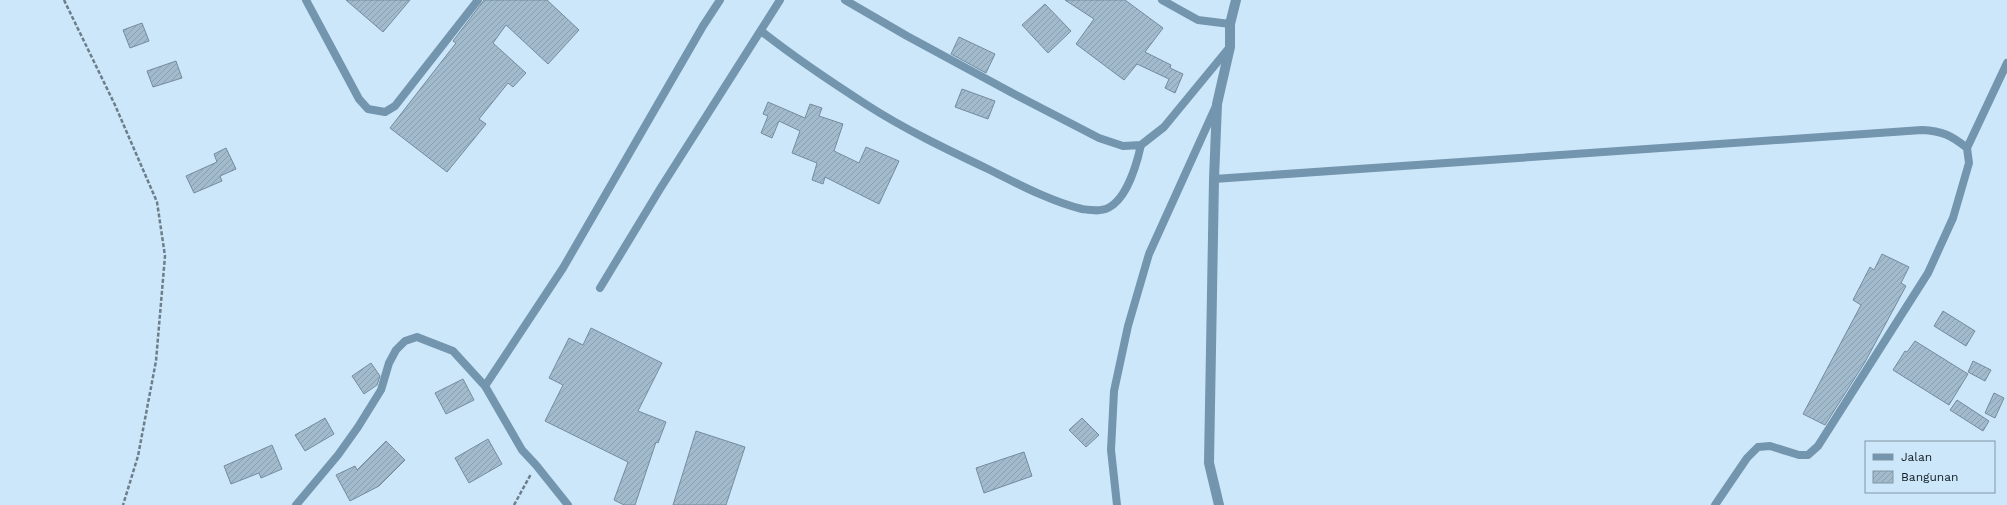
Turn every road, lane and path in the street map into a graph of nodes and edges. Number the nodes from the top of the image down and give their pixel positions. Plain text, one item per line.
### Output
1 (64, 0) edge
2 (306, 0) edge
3 (478, 0) edge
4 (720, 0) edge
5 (780, 0) edge
6 (845, 0) edge
7 (1162, 0) edge
8 (1236, 0) edge
9 (1230, 24) junction
10 (761, 31) junction
11 (1230, 47) junction
12 (2007, 63) edge
13 (1217, 104) junction
14 (1141, 145) junction
15 (1968, 148) junction
16 (1214, 179) junction
17 (600, 288) dead end
18 (485, 386) junction
19 (536, 465) junction
20 (123, 505) edge
21 (296, 505) edge
22 (514, 505) edge
23 (568, 505) edge
24 (1117, 505) edge
25 (1219, 505) edge
26 (1715, 505) edge

1 - 20 path
2 - 3 lane
4 - 18 lane
5 - 10 lane
6 - 14 lane
7 - 9 lane
8 - 9 street
9 - 11 street
10 - 14 lane
10 - 17 lane
11 - 13 street
11 - 14 lane
12 - 15 lane
13 - 16 street
13 - 24 lane
15 - 16 lane
15 - 26 lane
16 - 25 street
18 - 19 lane
18 - 21 lane
19 - 22 path
19 - 23 lane

